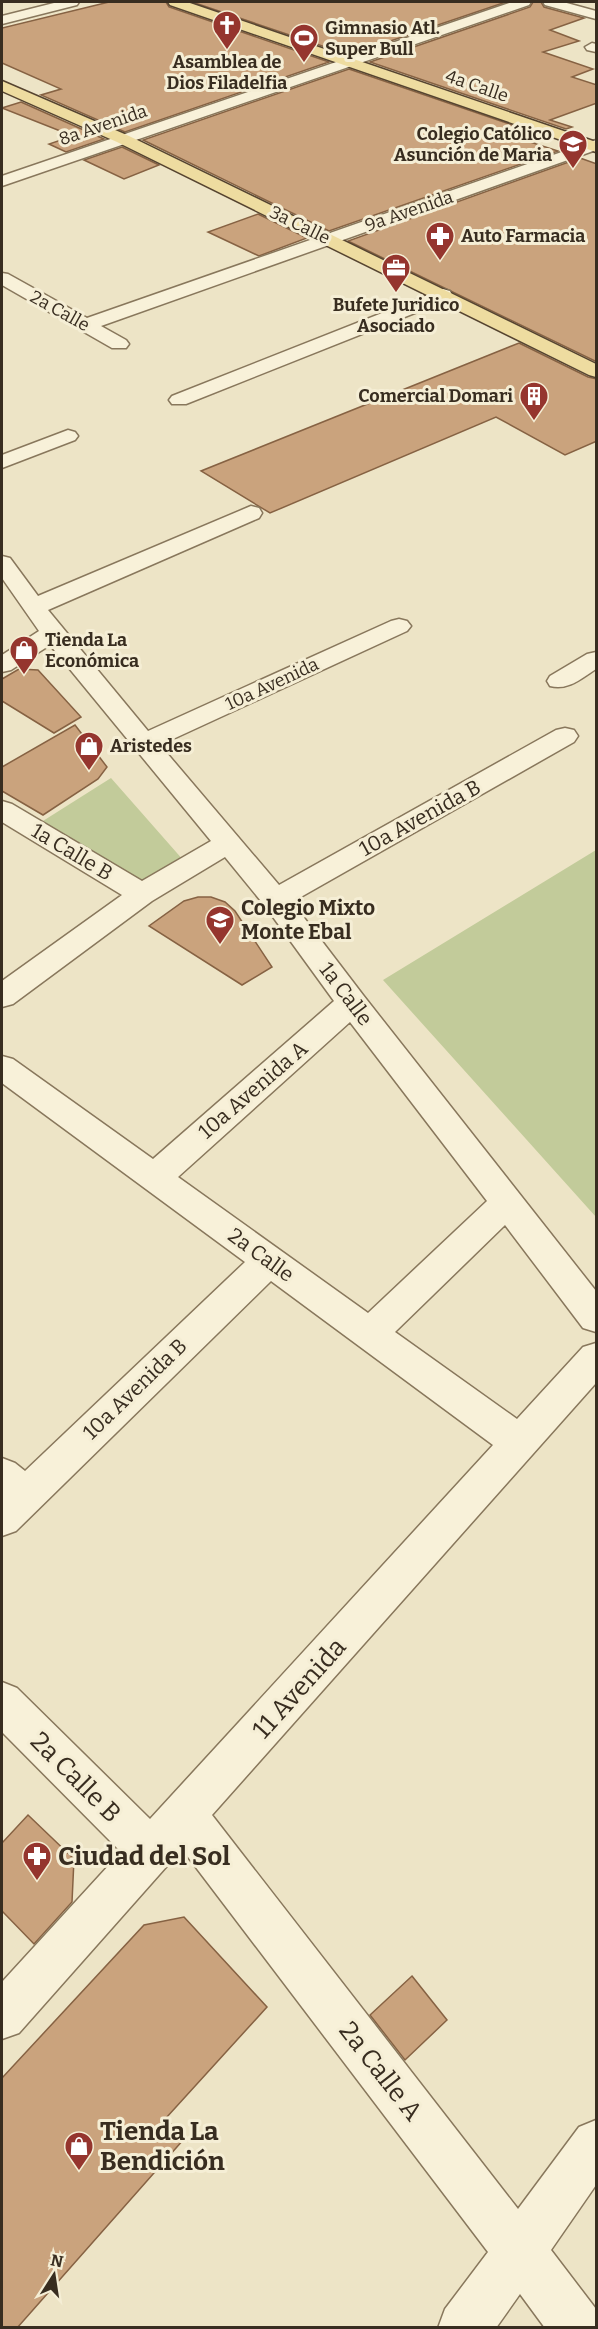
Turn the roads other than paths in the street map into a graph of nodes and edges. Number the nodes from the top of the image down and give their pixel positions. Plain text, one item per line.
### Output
1 (72, 2) edge
2 (175, 2) edge
3 (524, 2) edge
4 (550, 2) edge
5 (597, 15) edge
6 (2, 20) edge
7 (347, 62) junction
8 (2, 86) edge
9 (123, 139) junction
10 (595, 146) edge
11 (2, 181) edge
12 (329, 239) junction
13 (2, 278) edge
14 (443, 296) junction
15 (86, 325) junction
16 (119, 344) dead end
17 (560, 353) junction
18 (597, 357) edge
19 (597, 370) edge
20 (179, 400) dead end
21 (68, 436) dead end
22 (2, 462) edge
23 (251, 513) dead end
24 (2, 563) edge
25 (34, 607) junction
26 (399, 626) dead end
27 (53, 633) junction
28 (597, 659) edge
29 (2, 665) edge
30 (559, 681) dead end
31 (565, 736) dead end
32 (145, 742) junction
33 (2, 810) edge
34 (228, 843) junction
35 (142, 894) junction
36 (275, 899) junction
37 (2, 996) edge
38 (352, 1003) junction
39 (2, 1067) edge
40 (154, 1178) junction
41 (507, 1202) junction
42 (268, 1261) junction
43 (597, 1317) edge
44 (370, 1334) junction
45 (597, 1358) edge
46 (520, 1443) junction
47 (9, 1496) edge
48 (2, 1703) edge
49 (184, 1815) junction
50 (151, 1851) junction
51 (2, 2016) edge
52 (597, 2144) edge
53 (519, 2252) junction
54 (464, 2328) edge
55 (578, 2328) edge

1 - 6 street
2 - 7 main road, 4a Calle
3 - 7 street, 8a Avenida
4 - 5 street
7 - 9 street, 8a Avenida
7 - 10 main road, 4a Calle
8 - 9 main road, 3a Calle
9 - 11 street, 8a Avenida
9 - 12 main road, 3a Calle
10 - 12 street, 9a Avenida
12 - 14 main road, 3a Calle
12 - 15 street, 9a Avenida
13 - 15 street, 2a Calle
14 - 17 main road, 3a Calle
14 - 20 street
15 - 16 street, 2a Calle
17 - 18 main road
17 - 19 main road, 3a Calle
21 - 22 street
23 - 25 street
24 - 25 street, 1a Calle
25 - 27 street, 1a Calle
26 - 32 street, 10a Avenida
27 - 29 street
27 - 32 street, 1a Calle
28 - 30 street
31 - 36 street, 10a Avenida B
32 - 34 street, 1a Calle
33 - 35 street, 1a Calle B
34 - 35 street
34 - 36 street, 1a Calle
35 - 37 street
36 - 38 street, 1a Calle
38 - 40 street, 10a Avenida A
38 - 41 street, 1a Calle
39 - 40 street, 2a Calle
40 - 42 street, 2a Calle
41 - 43 street, 1a Calle
41 - 44 street
42 - 44 street, 2a Calle
42 - 47 street, 10a Avenida B
44 - 46 street, 2a Calle
45 - 46 street, 11 Avenida
46 - 49 street, 11 Avenida
48 - 50 street, 2a Calle B
49 - 50 street, 11 Avenida
49 - 53 street, 2a Calle A
50 - 51 street, 11 Avenida
52 - 53 street
53 - 54 street
53 - 55 street, 2a Calle A

